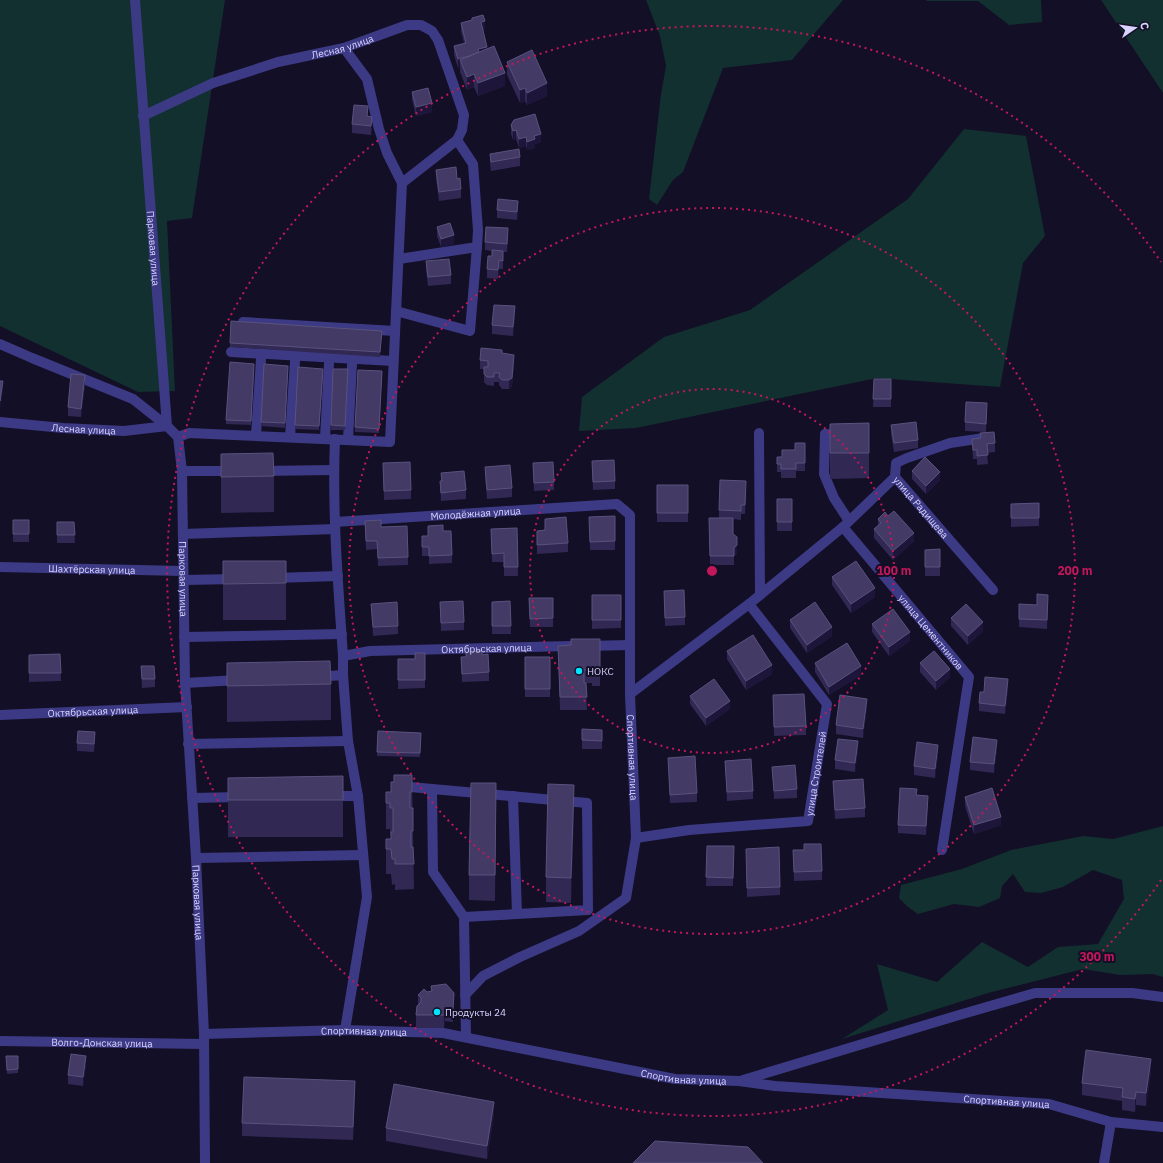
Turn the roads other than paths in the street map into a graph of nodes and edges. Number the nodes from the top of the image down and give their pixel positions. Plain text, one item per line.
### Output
1 (135, 0) edge
2 (344, 48) junction
3 (143, 116) junction
4 (457, 140) junction
5 (402, 183) junction
6 (477, 247) junction
7 (399, 259) junction
8 (396, 311) junction
9 (232, 322) edge
10 (395, 331) junction
11 (0, 344) edge
12 (231, 352) dead end
13 (261, 359) dead end
14 (295, 361) dead end
15 (393, 361) junction
16 (329, 363) dead end
17 (352, 364) dead end
18 (0, 422) edge
19 (167, 426) junction
20 (759, 433) dead end
21 (256, 435) junction
22 (852, 435) edge
23 (178, 437) junction
24 (290, 437) junction
25 (994, 437) edge
26 (330, 439) junction
27 (348, 440) junction
28 (334, 470) junction
29 (182, 472) junction
30 (894, 476) junction
31 (617, 504) joint
32 (846, 524) junction
33 (335, 526) junction
34 (183, 534) junction
35 (0, 567) edge
36 (184, 576) junction
37 (338, 576) junction
38 (245, 578) edge
39 (261, 578) edge
40 (993, 590) dead end
41 (760, 595) junction
42 (749, 604) junction
43 (342, 634) junction
44 (184, 637) junction
45 (630, 645) junction
46 (343, 656) junction
47 (343, 675) junction
48 (304, 677) edge
49 (248, 680) edge
50 (185, 683) junction
51 (630, 694) junction
52 (187, 707) junction
53 (0, 715) edge
54 (348, 741) junction
55 (188, 744) junction
56 (391, 785) edge
57 (432, 789) junction
58 (318, 796) edge
59 (358, 796) junction
60 (513, 796) junction
61 (247, 797) edge
62 (192, 798) junction
63 (636, 838) junction
64 (942, 850) dead end
65 (363, 856) junction
66 (196, 858) junction
67 (517, 914) junction
68 (464, 917) junction
69 (465, 994) junction
70 (1163, 997) edge
71 (345, 1030) junction
72 (466, 1037) junction
73 (204, 1039) junction
74 (0, 1041) edge
75 (739, 1081) junction
76 (1111, 1122) junction
77 (1163, 1127) edge
78 (205, 1163) edge
79 (1104, 1163) edge

1 - 3 street, Парковая улица
2 - 3 street, Лесная улица
2 - 4 street, Лесная улица
2 - 5 street
3 - 19 street, Парковая улица
4 - 5 street
4 - 6 street
5 - 7 street
6 - 7 street
6 - 8 street
7 - 8 street
8 - 10 street
9 - 10 street
10 - 15 street
11 - 19 street
12 - 15 street
13 - 21 street
14 - 24 street
15 - 27 street
16 - 26 street
17 - 27 street
18 - 19 street, Лесная улица
19 - 23 street
20 - 41 street
21 - 23 street
21 - 24 street
22 - 32 street, улица Цементников
23 - 29 street, Парковая улица
24 - 26 street
25 - 30 street, улица Радищева
26 - 27 street
26 - 28 street
28 - 29 street
28 - 33 street
29 - 34 street, Парковая улица
30 - 32 street
30 - 40 street, улица Радищева
31 - 33 street, Молодёжная улица
31 - 45 street, Спортивная улица
32 - 41 street
32 - 64 street, улица Цементников
33 - 34 street, Молодёжная улица
33 - 37 street
34 - 36 street, Парковая улица
35 - 36 street, Шахтёрская улица
36 - 38 street, Шахтёрская улица
36 - 44 street, Парковая улица
37 - 39 street
37 - 43 street
41 - 42 street
42 - 51 street
42 - 63 street, улица Строителей
43 - 44 street
43 - 46 street
44 - 50 street, Парковая улица
45 - 46 street, Октябрьская улица
45 - 51 street, Спортивная улица
46 - 47 street
47 - 48 street
47 - 54 street
49 - 50 street
50 - 52 street, Парковая улица
51 - 63 street, Спортивная улица
52 - 53 street, Октябрьская улица
52 - 55 street, Парковая улица
54 - 55 street
54 - 59 street
55 - 62 street, Парковая улица
56 - 57 street
57 - 60 street
57 - 68 street
58 - 59 street
59 - 65 street
60 - 67 street
60 - 67 street
61 - 62 street
62 - 66 street, Парковая улица
63 - 69 street, Спортивная улица
65 - 66 street
65 - 71 street
66 - 73 street, Парковая улица
67 - 68 street
68 - 69 street
69 - 72 street
70 - 75 street
71 - 72 street, Спортивная улица
71 - 73 street, Спортивная улица
72 - 75 street, Спортивная улица
73 - 74 street, Волго-Донская улица
73 - 78 street, Парковая улица
75 - 76 street, Спортивная улица
76 - 77 street, Спортивная улица
76 - 79 street

